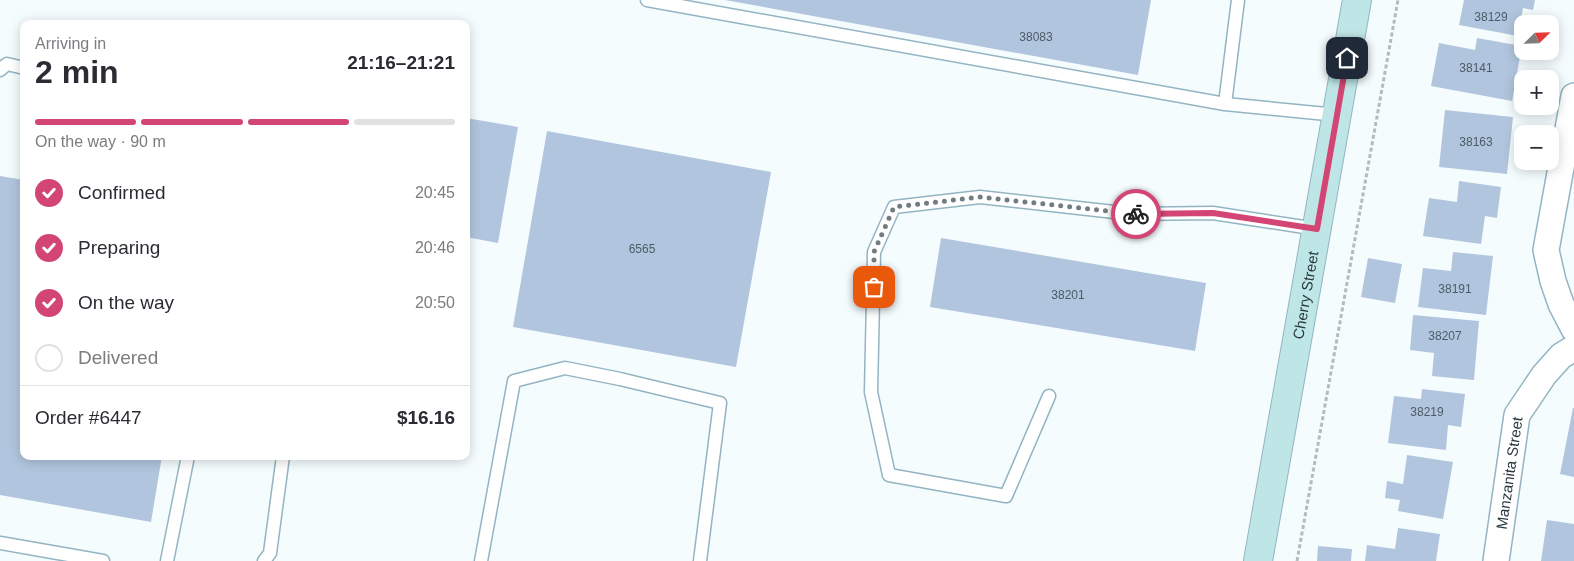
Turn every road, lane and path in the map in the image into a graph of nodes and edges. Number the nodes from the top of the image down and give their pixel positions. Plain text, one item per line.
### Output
1 (647, 0) edge
2 (1238, 0) edge
3 (1357, 0) edge
4 (1398, 0) edge
5 (20, 67) edge
6 (0, 70) edge
7 (1574, 96) edge
8 (1225, 104) junction
9 (1337, 115) junction
10 (1317, 229) junction
11 (1574, 329) edge
12 (1574, 348) edge
13 (1049, 396) dead end
14 (187, 460) edge
15 (282, 460) edge
16 (0, 543) edge
17 (103, 561) edge
18 (167, 561) edge
19 (264, 561) edge
20 (481, 561) edge
21 (700, 561) edge
22 (1258, 561) edge
23 (1298, 561) edge
24 (1496, 561) edge

1 - 8 lane
2 - 8 lane
3 - 9 street, Cherry Street
4 - 23 path
5 - 6 lane
7 - 11 street
8 - 9 lane
9 - 10 street, Cherry Street
10 - 13 lane
10 - 22 street, Cherry Street
12 - 24 street, Manzanita Street
14 - 18 lane
15 - 19 lane
16 - 17 lane
20 - 21 lane

